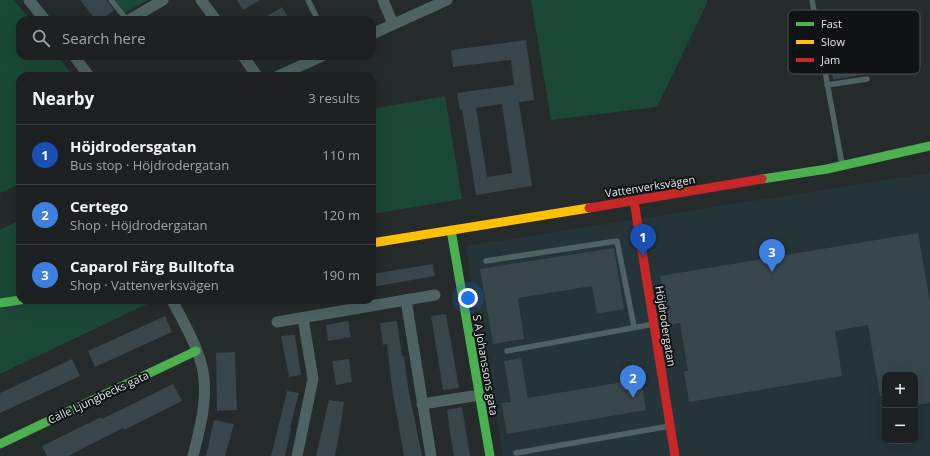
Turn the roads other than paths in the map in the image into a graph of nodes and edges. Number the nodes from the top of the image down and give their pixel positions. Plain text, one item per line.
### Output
1 (29, 0) edge
2 (111, 0) edge
3 (163, 0) edge
4 (201, 0) edge
5 (308, 0) edge
6 (383, 0) edge
7 (447, 0) edge
8 (812, 0) edge
9 (814, 10) edge
10 (42, 16) edge
11 (125, 16) edge
12 (135, 16) edge
13 (213, 16) edge
14 (316, 16) edge
15 (394, 24) junction
16 (376, 32) edge
17 (77, 60) edge
18 (246, 60) edge
19 (313, 60) edge
20 (86, 72) edge
21 (254, 72) edge
22 (287, 72) edge
23 (825, 74) edge
24 (867, 78) dead end
25 (827, 85) junction
26 (930, 146) edge
27 (842, 166) junction
28 (634, 201) junction
29 (451, 230) junction
30 (376, 242) edge
31 (486, 261) dead end
32 (435, 295) dead end
33 (406, 300) junction
34 (16, 301) edge
35 (0, 303) edge
36 (174, 304) edge
37 (303, 318) junction
38 (277, 322) dead end
39 (654, 324) junction
40 (634, 326) junction
41 (196, 351) junction
42 (507, 351) dead end
43 (480, 395) junction
44 (422, 404) junction
45 (670, 426) junction
46 (0, 444) edge
47 (516, 454) dead end
48 (193, 456) edge
49 (297, 456) edge
50 (431, 456) edge
51 (490, 456) edge
52 (675, 456) edge

1 - 10 street
2 - 11 lane
3 - 12 street
4 - 13 street
5 - 14 lane
6 - 15 street
7 - 15 street
8 - 9 lane
15 - 16 street
17 - 20 street
18 - 21 street
19 - 22 street
23 - 25 lane
24 - 25 lane
25 - 27 lane
26 - 27 street, Vattenverksvägen
27 - 28 street, Vattenverksvägen
28 - 29 street, Vattenverksvägen
28 - 39 street, Höjdrodergatan
29 - 30 street, Vattenverksvägen
29 - 43 street, S A Johanssons gata
31 - 40 lane
32 - 33 street
33 - 37 street
33 - 44 street
34 - 35 street
36 - 41 street
37 - 38 street
37 - 49 street
39 - 40 lane
39 - 45 street, Höjdrodergatan
40 - 42 lane
41 - 46 street, Calle Ljungbecks gata
41 - 48 street
43 - 44 street
43 - 51 street, S A Johanssons gata
44 - 50 street
45 - 47 lane
45 - 52 street, Höjdrodergatan

